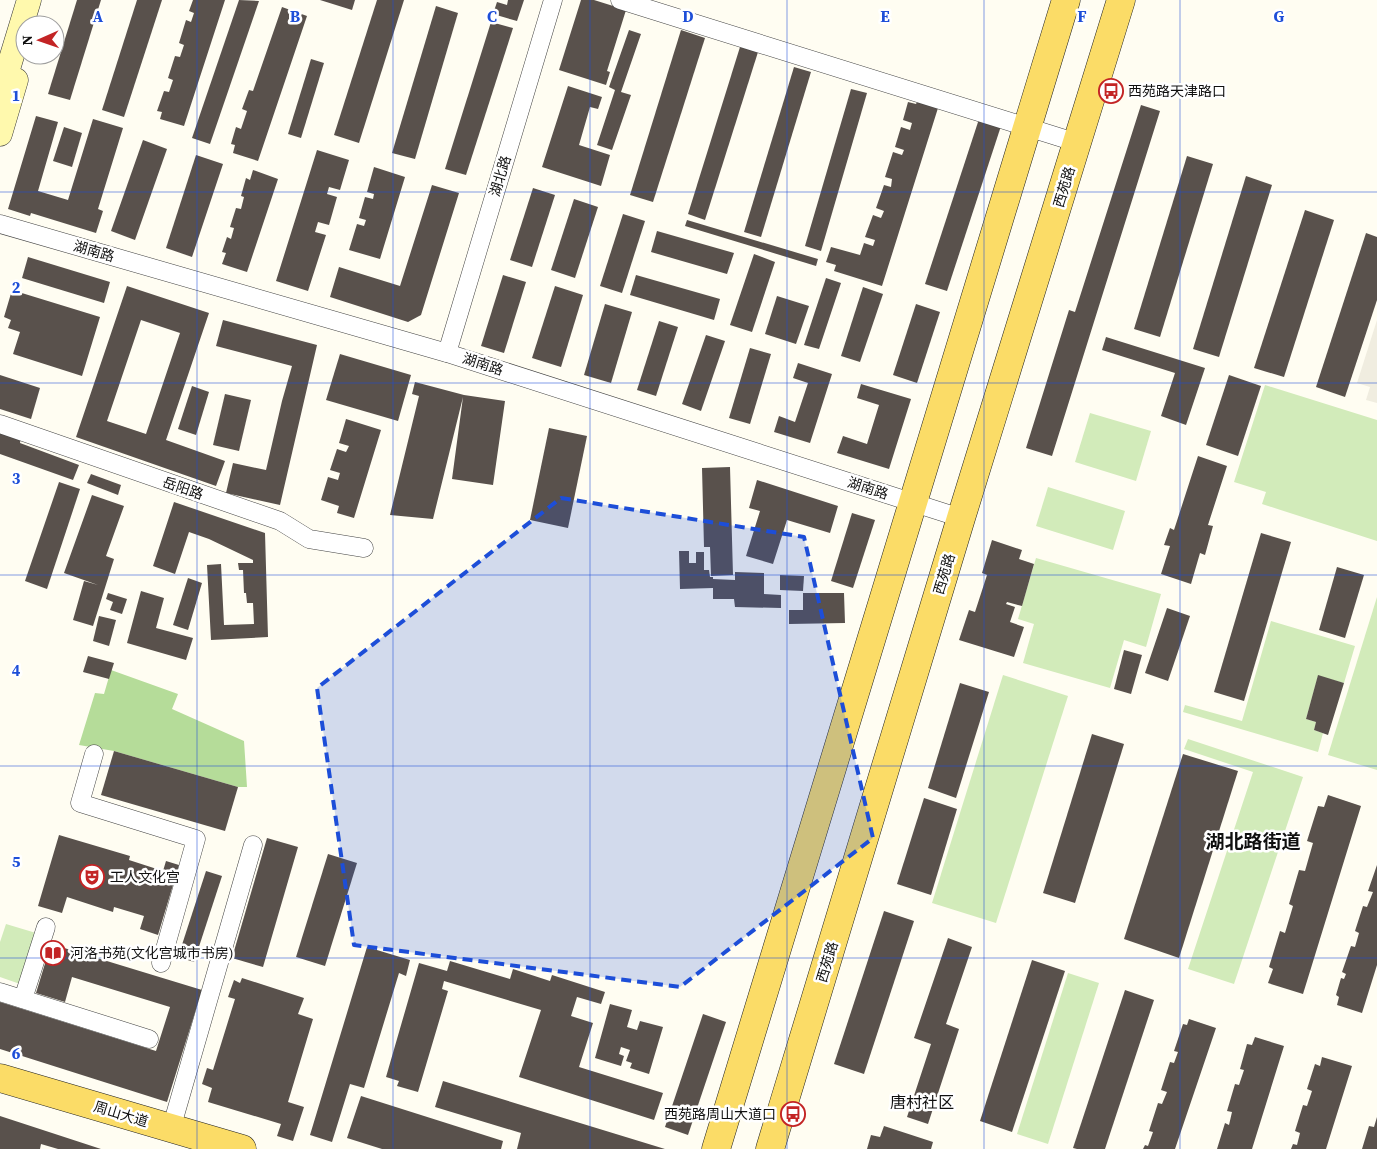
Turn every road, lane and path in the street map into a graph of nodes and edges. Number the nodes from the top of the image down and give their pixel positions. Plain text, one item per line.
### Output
1 (29, 0) edge
2 (41, 0) edge
3 (553, 0) edge
4 (620, 0) edge
5 (1066, 0) edge
6 (1121, 0) edge
7 (36, 15) edge
8 (21, 65) edge
9 (0, 95) edge
10 (1026, 128) junction
11 (0, 134) edge
12 (1078, 143) junction
13 (0, 224) edge
14 (447, 353) junction
15 (0, 424) edge
16 (912, 502) junction
17 (961, 518) junction
18 (364, 548) dead end
19 (94, 754) dead end
20 (253, 845) dead end
21 (46, 927) dead end
22 (161, 964) dead end
23 (0, 992) edge
24 (22, 999) junction
25 (149, 1039) dead end
26 (0, 1078) edge
27 (0, 1098) edge
28 (174, 1139) edge
29 (242, 1149) edge
30 (716, 1149) edge
31 (770, 1149) edge

1 - 9 main road
2 - 7 main road
3 - 14 street, 湖北路
4 - 10 street
5 - 10 main road
6 - 12 main road, 西苑路
8 - 11 main road
10 - 12 street
10 - 16 main road
12 - 17 main road, 西苑路
13 - 14 street, 湖南路
14 - 16 street, 湖南路
15 - 18 street, 岳阳路
16 - 17 street, 湖南路
16 - 30 main road
17 - 31 main road, 西苑路
19 - 22 street
20 - 28 street
21 - 24 street
23 - 24 street
24 - 25 street
26 - 28 main road, 周山大道
27 - 28 main road, 周山大道
28 - 29 main road, 周山大道

